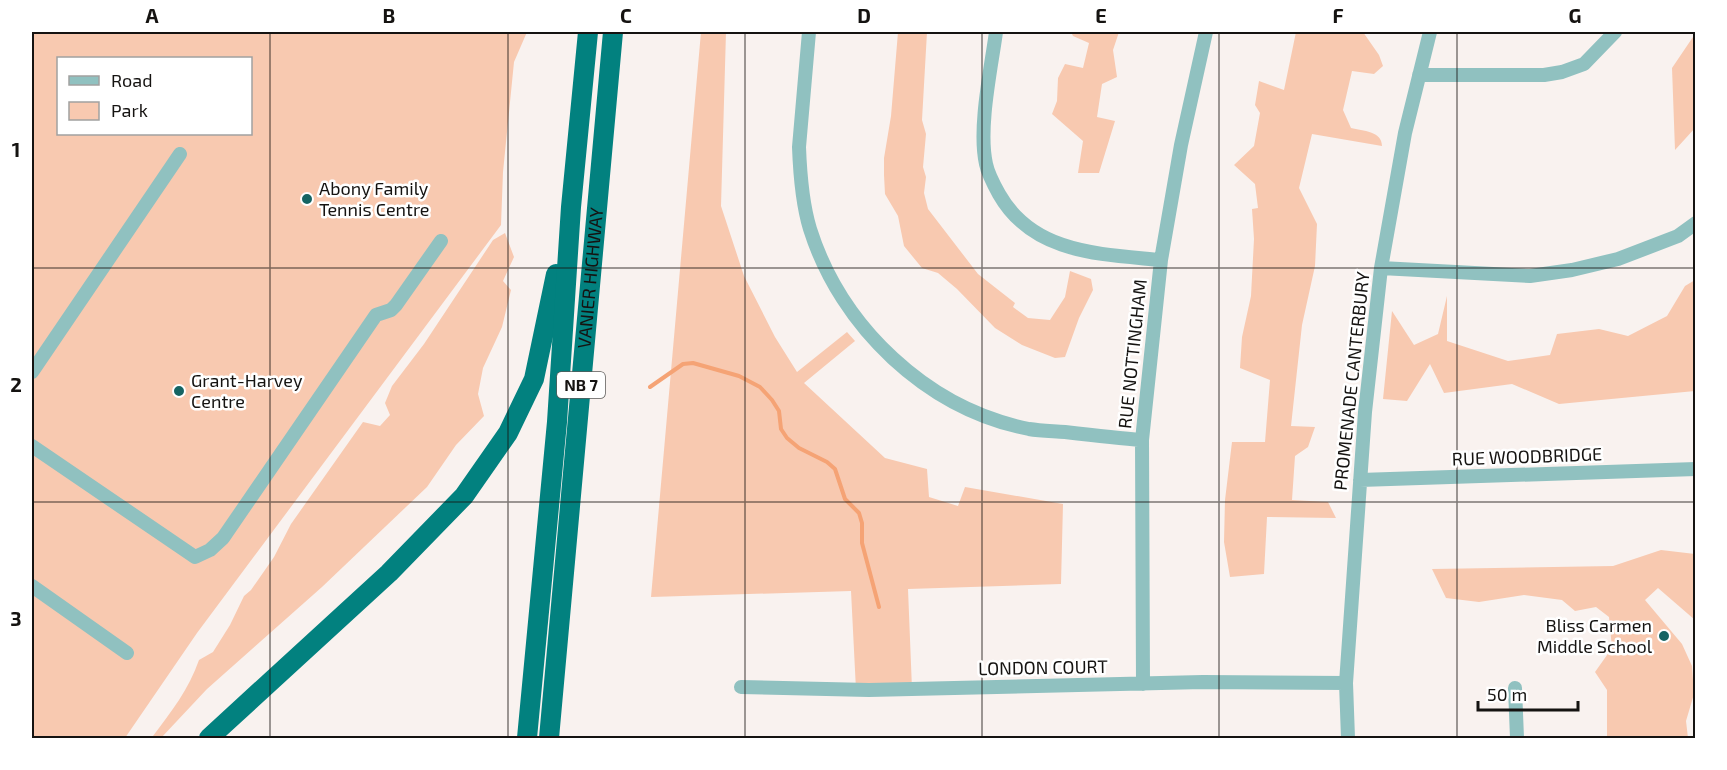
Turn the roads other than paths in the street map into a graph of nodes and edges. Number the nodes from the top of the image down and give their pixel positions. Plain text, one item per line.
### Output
1 (588, 32) edge
2 (613, 32) edge
3 (808, 32) edge
4 (996, 32) edge
5 (1206, 32) edge
6 (1431, 32) edge
7 (1615, 32) edge
8 (1419, 75) junction
9 (180, 154) dead end
10 (571, 207) junction
11 (1695, 223) edge
12 (441, 241) dead end
13 (1161, 260) junction
14 (1381, 268) junction
15 (32, 372) edge
16 (1143, 440) junction
17 (32, 446) edge
18 (1695, 469) edge
19 (1360, 480) junction
20 (32, 586) edge
21 (127, 653) dead end
22 (1346, 683) junction
23 (1143, 684) junction
24 (741, 687) dead end
25 (1515, 688) dead end
26 (208, 738) edge
27 (527, 738) edge
28 (549, 738) edge
29 (1348, 738) edge
30 (1517, 738) edge

1 - 10 highway, VANIER HIGHWAY / NB 7
2 - 28 highway, VANIER HIGHWAY / NB 7
3 - 16 street
4 - 13 street
5 - 13 street, RUE NOTTINGHAM
6 - 8 street, PROMENADE CANTERBURY
7 - 8 street
8 - 14 street, PROMENADE CANTERBURY
9 - 15 street
10 - 26 highway
10 - 27 highway, VANIER HIGHWAY / NB 7
11 - 14 street
12 - 17 street
13 - 16 street, RUE NOTTINGHAM
14 - 19 street, PROMENADE CANTERBURY
16 - 23 street, RUE NOTTINGHAM
18 - 19 street, RUE WOODBRIDGE
19 - 22 street, PROMENADE CANTERBURY
20 - 21 street
22 - 23 street, LONDON COURT
22 - 29 street, PROMENADE CANTERBURY
23 - 24 street, LONDON COURT
25 - 30 street

